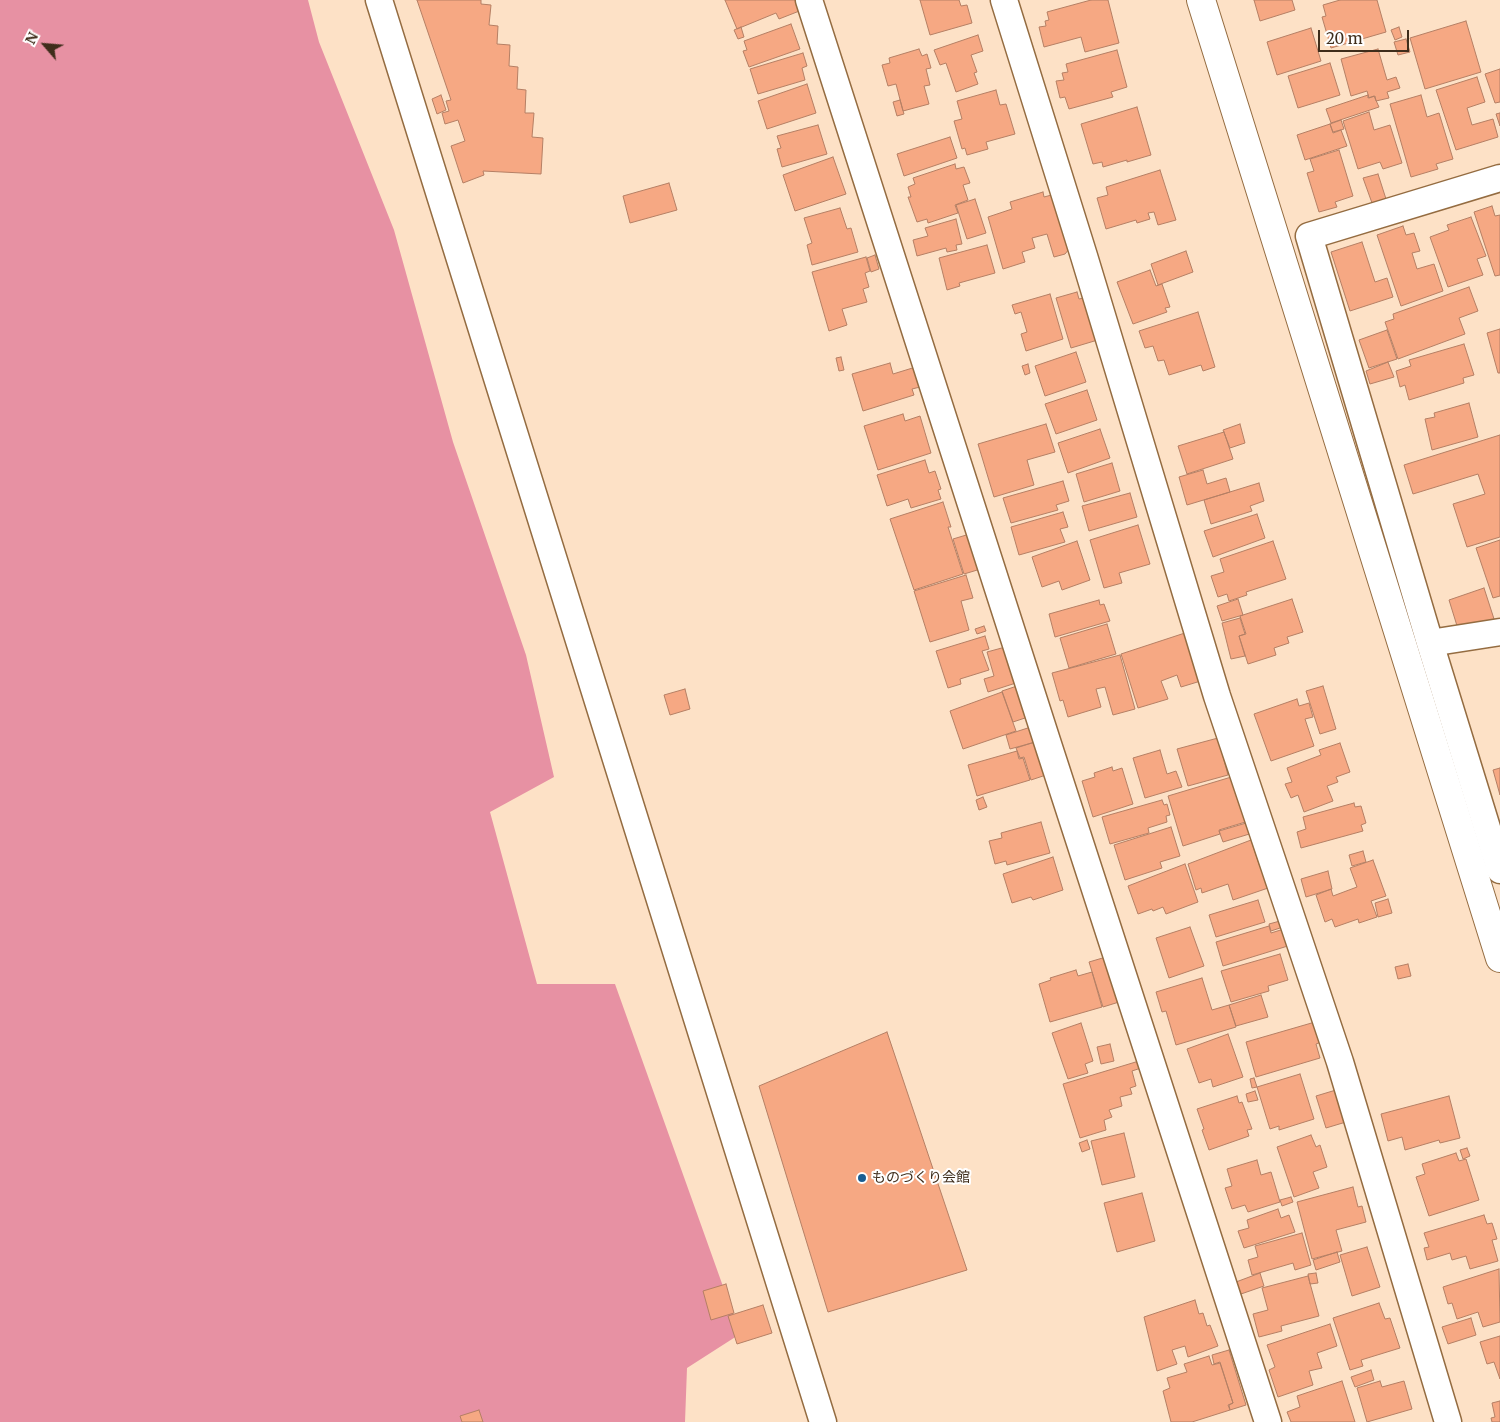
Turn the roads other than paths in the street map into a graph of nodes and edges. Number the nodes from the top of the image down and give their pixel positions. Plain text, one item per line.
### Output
1 (380, 0) edge
2 (809, 0) edge
3 (1004, 0) edge
4 (1201, 0) edge
5 (1500, 178) edge
6 (1500, 632) edge
7 (1430, 643) junction
8 (1500, 870) edge
9 (1500, 958) edge
10 (823, 1422) edge
11 (1268, 1422) edge
12 (1448, 1422) edge

1 - 10 street
2 - 11 street
3 - 12 street
4 - 9 street
5 - 7 street
6 - 7 street
7 - 8 street

